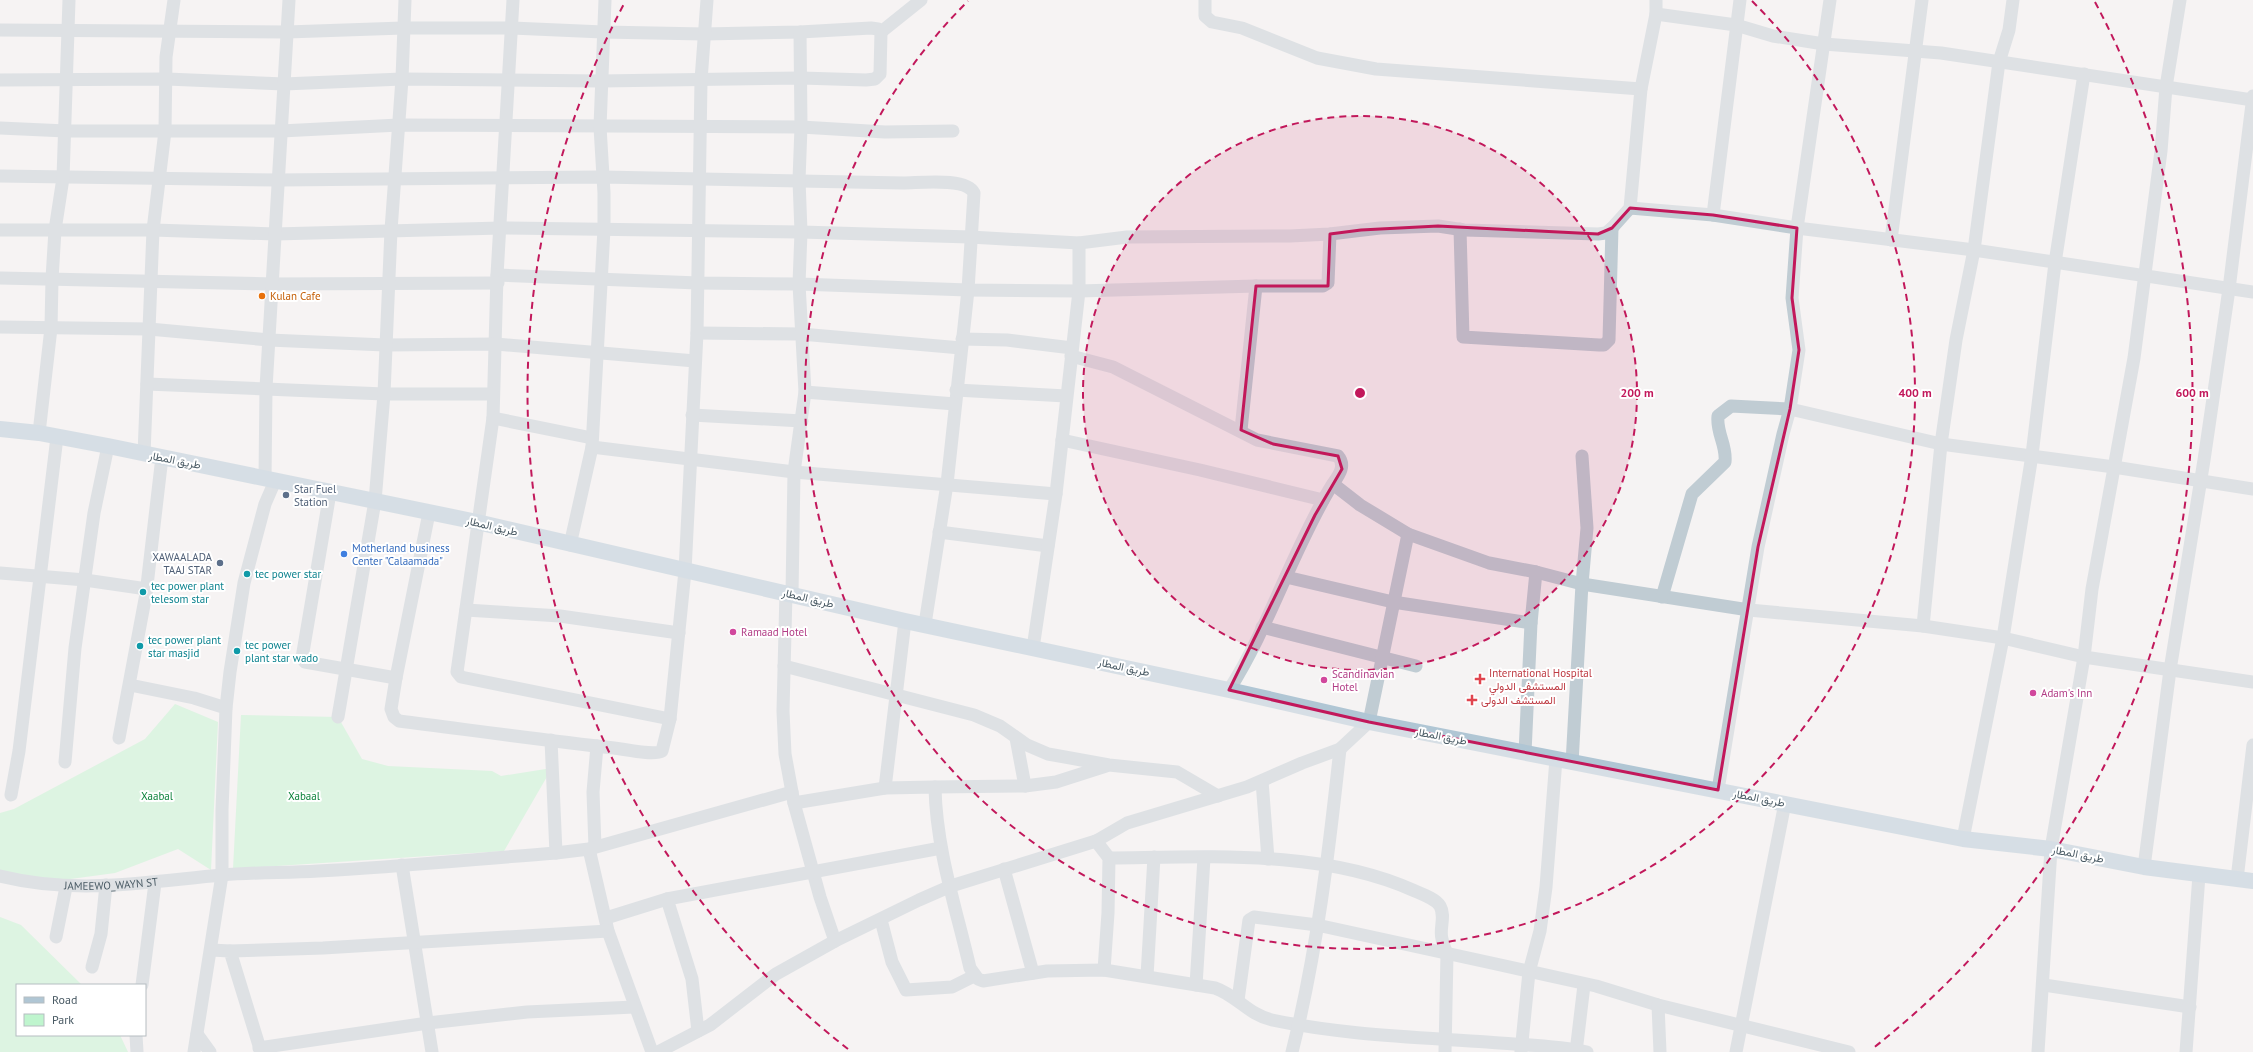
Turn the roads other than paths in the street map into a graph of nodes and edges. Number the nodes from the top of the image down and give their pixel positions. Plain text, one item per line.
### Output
1 (69, 0) edge
2 (174, 0) edge
3 (289, 0) edge
4 (405, 0) edge
5 (513, 0) edge
6 (605, 0) edge
7 (708, 0) edge
8 (921, 0) edge
9 (1205, 0) edge
10 (1656, 0) edge
11 (1740, 0) edge
12 (1830, 0) edge
13 (1922, 0) edge
14 (2013, 0) edge
15 (2180, 0) edge
16 (1656, 14) junction
17 (1736, 25) junction
18 (403, 28) junction
19 (512, 28) junction
20 (0, 30) edge
21 (68, 30) junction
22 (170, 31) junction
23 (287, 32) junction
24 (603, 32) junction
25 (800, 32) junction
26 (881, 32) junction
27 (704, 34) junction
28 (1824, 44) junction
29 (1916, 50) junction
30 (1998, 62) junction
31 (2084, 74) junction
32 (801, 78) junction
33 (67, 79) junction
34 (167, 79) junction
35 (402, 79) junction
36 (0, 80) edge
37 (508, 80) junction
38 (701, 80) junction
39 (601, 81) junction
40 (284, 84) junction
41 (2166, 87) junction
42 (1642, 89) junction
43 (2253, 98) edge
44 (399, 125) junction
45 (505, 126) junction
46 (600, 127) junction
47 (700, 127) junction
48 (801, 127) junction
49 (0, 128) edge
50 (953, 130) dead end
51 (66, 131) junction
52 (281, 131) junction
53 (165, 132) junction
54 (0, 176) edge
55 (503, 177) junction
56 (602, 177) junction
57 (64, 178) junction
58 (393, 179) junction
59 (698, 179) junction
60 (159, 180) junction
61 (279, 180) junction
62 (799, 180) junction
63 (1630, 208) junction
64 (1713, 215) junction
65 (501, 228) junction
66 (1612, 228) junction
67 (1797, 228) junction
68 (604, 229) junction
69 (1460, 229) junction
70 (0, 230) edge
71 (55, 230) junction
72 (153, 230) junction
73 (391, 230) junction
74 (699, 231) junction
75 (801, 232) junction
76 (275, 234) junction
77 (1330, 234) junction
78 (970, 236) junction
79 (1891, 240) junction
80 (1079, 243) junction
81 (1974, 250) junction
82 (2055, 262) junction
83 (2145, 275) junction
84 (0, 278) edge
85 (600, 278) junction
86 (52, 279) junction
87 (497, 279) junction
88 (152, 280) junction
89 (388, 283) junction
90 (698, 283) junction
91 (273, 284) junction
92 (799, 284) junction
93 (1256, 286) junction
94 (2229, 289) junction
95 (968, 290) junction
96 (1079, 291) junction
97 (2253, 292) edge
98 (0, 327) edge
99 (52, 328) junction
100 (149, 329) junction
101 (697, 333) junction
102 (801, 334) junction
103 (269, 340) junction
104 (496, 344) junction
105 (962, 344) junction
106 (385, 345) junction
107 (596, 352) junction
108 (1072, 352) junction
109 (695, 361) junction
110 (147, 384) junction
111 (266, 388) junction
112 (956, 390) junction
113 (805, 392) junction
114 (384, 394) junction
115 (492, 394) junction
116 (1066, 396) junction
117 (955, 404) junction
118 (1790, 409) junction
119 (692, 415) junction
120 (493, 418) junction
121 (802, 420) junction
122 (0, 429) edge
123 (1241, 430) junction
124 (39, 433) junction
125 (57, 437) junction
126 (1062, 440) junction
127 (592, 443) junction
128 (1941, 444) junction
129 (108, 446) junction
130 (144, 454) junction
131 (2032, 455) junction
132 (1582, 456) dead end
133 (162, 457) junction
134 (689, 460) junction
135 (2114, 466) junction
136 (794, 472) junction
137 (270, 480) junction
138 (2200, 480) junction
139 (947, 484) junction
140 (1332, 484) junction
141 (2253, 489) edge
142 (330, 493) junction
143 (1056, 494) junction
144 (1323, 500) junction
145 (376, 501) junction
146 (429, 513) junction
147 (477, 522) junction
148 (939, 532) junction
149 (1408, 534) junction
150 (570, 545) junction
151 (1048, 546) junction
152 (685, 571) junction
153 (1536, 572) junction
154 (0, 573) edge
155 (39, 577) junction
156 (1286, 577) junction
157 (85, 580) junction
158 (1582, 584) junction
159 (146, 589) junction
160 (789, 593) junction
161 (1662, 597) junction
162 (1393, 602) junction
163 (466, 610) junction
164 (1749, 610) junction
165 (905, 621) junction
166 (1531, 623) junction
167 (925, 624) junction
168 (1923, 626) junction
169 (1262, 628) junction
170 (679, 633) junction
171 (2003, 638) junction
172 (1033, 648) junction
173 (2084, 657) junction
174 (1383, 658) junction
175 (784, 666) junction
176 (1416, 666) dead end
177 (346, 669) junction
178 (2170, 670) junction
179 (396, 678) junction
180 (2253, 682) edge
181 (130, 685) junction
182 (1229, 690) junction
183 (896, 694) junction
184 (226, 708) junction
185 (338, 717) dead end
186 (670, 719) junction
187 (1369, 722) junction
188 (119, 738) dead end
189 (1016, 738) junction
190 (551, 740) junction
191 (2253, 745) edge
192 (597, 746) junction
193 (1340, 749) junction
194 (1525, 753) junction
195 (1556, 759) junction
196 (65, 762) dead end
197 (1572, 763) junction
198 (1109, 765) junction
199 (1262, 781) junction
200 (1025, 786) junction
201 (934, 787) junction
202 (885, 788) junction
203 (1718, 790) junction
204 (11, 795) dead end
205 (1218, 796) junction
206 (793, 798) junction
207 (1785, 803) junction
208 (1963, 839) junction
209 (1096, 841) junction
210 (592, 848) junction
211 (941, 848) junction
212 (2052, 849) junction
213 (556, 853) junction
214 (1154, 857) junction
215 (1109, 858) junction
216 (1204, 858) junction
217 (1268, 858) junction
218 (402, 865) junction
219 (1327, 867) junction
220 (2144, 867) junction
221 (1004, 869) junction
222 (813, 872) junction
223 (222, 875) junction
224 (2199, 875) junction
225 (0, 876) edge
226 (2245, 880) edge
227 (155, 883) junction
228 (106, 885) junction
229 (951, 886) junction
230 (66, 887) junction
231 (667, 899) junction
232 (881, 920) junction
233 (607, 924) junction
234 (1317, 925) junction
235 (56, 936) dead end
236 (835, 941) junction
237 (415, 943) junction
238 (210, 950) junction
239 (230, 951) junction
240 (1447, 954) junction
241 (92, 967) dead end
242 (1104, 970) junction
243 (1530, 972) junction
244 (1033, 973) junction
245 (974, 976) junction
246 (1146, 976) junction
247 (142, 984) edge
248 (1196, 985) junction
249 (1584, 985) junction
250 (2044, 985) junction
251 (1238, 1000) junction
252 (1658, 1005) junction
253 (634, 1007) junction
254 (2190, 1007) junction
255 (428, 1023) junction
256 (1299, 1024) junction
257 (1741, 1026) junction
258 (698, 1031) junction
259 (197, 1034) junction
260 (136, 1036) edge
261 (1445, 1046) edge
262 (1521, 1048) edge
263 (260, 1050) edge
264 (1580, 1051) edge
265 (1834, 1051) edge
266 (138, 1052) edge
267 (194, 1052) edge
268 (210, 1052) edge
269 (432, 1052) edge
270 (652, 1052) edge
271 (658, 1052) edge
272 (1292, 1052) edge
273 (1660, 1052) edge
274 (1736, 1052) edge
275 (1849, 1052) edge
276 (2038, 1052) edge
277 (2186, 1052) edge

1 - 21 street
2 - 22 street
3 - 23 street
4 - 18 street
5 - 19 street
6 - 24 street
7 - 27 street
8 - 26 street
9 - 42 street
10 - 16 street
11 - 17 street
12 - 28 street
13 - 29 street
14 - 30 street
15 - 41 street
16 - 17 street
16 - 42 street
17 - 28 street
17 - 64 street
18 - 19 street
18 - 23 street
18 - 35 street
19 - 24 street
19 - 37 street
20 - 21 street
21 - 22 street
21 - 33 street
22 - 23 street
22 - 34 street
23 - 40 street
24 - 27 street
24 - 39 street
25 - 26 street
25 - 27 street
25 - 32 street
26 - 32 street
27 - 38 street
28 - 29 street
28 - 67 street
29 - 30 street
29 - 79 street
30 - 31 street
30 - 81 street
31 - 41 street
31 - 82 street
32 - 38 street
32 - 48 street
33 - 34 street
33 - 36 street
33 - 51 street
34 - 40 street
34 - 53 street
35 - 37 street
35 - 40 street
35 - 44 street
37 - 39 street
37 - 45 street
38 - 39 street
38 - 47 street
39 - 46 street
40 - 52 street
41 - 43 street
41 - 83 street
42 - 63 street
43 - 94 street
44 - 45 street
44 - 52 street
44 - 58 street
45 - 46 street
45 - 55 street
46 - 47 street
46 - 56 street
47 - 48 street
47 - 59 street
48 - 50 street
48 - 62 street
49 - 51 street
51 - 53 street
51 - 57 street
52 - 53 street
52 - 61 street
53 - 60 street
54 - 57 street
55 - 56 street
55 - 58 street
55 - 65 street
56 - 59 street
56 - 68 street
57 - 60 street
57 - 71 street
58 - 61 street
58 - 73 street
59 - 62 street
59 - 74 street
60 - 61 street
60 - 72 street
61 - 76 street
62 - 75 street
62 - 78 street
63 - 64 street
63 - 66 street
64 - 67 street
65 - 68 street
65 - 73 street
65 - 87 street
66 - 69 street
66 - 69 street
67 - 79 street
67 - 118 street
68 - 74 street
68 - 85 street
69 - 77 street
70 - 71 street
71 - 72 street
71 - 86 street
72 - 76 street
72 - 88 street
73 - 76 street
73 - 89 street
74 - 75 street
74 - 90 street
75 - 78 street
75 - 92 street
76 - 91 street
77 - 80 street
77 - 93 street
78 - 80 street
78 - 95 street
79 - 81 street
80 - 96 street
81 - 82 street
81 - 128 street
82 - 83 street
82 - 131 street
83 - 94 street
83 - 135 street
84 - 86 street
85 - 87 street
85 - 90 street
85 - 107 street
86 - 88 street
86 - 99 street
87 - 89 street
87 - 104 street
88 - 91 street
88 - 100 street
89 - 91 street
89 - 106 street
90 - 92 street
90 - 101 street
91 - 103 street
92 - 95 street
92 - 102 street
93 - 96 street
93 - 123 street
94 - 97 street
94 - 138 street
95 - 96 street
95 - 105 street
96 - 108 street
98 - 99 street
99 - 100 street
99 - 124 street
100 - 103 street
100 - 110 street
101 - 102 street
101 - 109 street
102 - 105 street
102 - 113 street
103 - 106 street
103 - 111 street
104 - 106 street
104 - 107 street
104 - 115 street
105 - 108 street
105 - 112 street
106 - 114 street
107 - 109 street
107 - 127 street
108 - 116 street
108 - 123 street
109 - 119 street
110 - 111 street
110 - 130 street
111 - 114 street
111 - 137 street
112 - 116 street
112 - 117 street
113 - 117 street
113 - 121 street
114 - 115 street
114 - 145 street
115 - 120 street
116 - 126 street
117 - 139 street
118 - 128 street
118 - 161 street
118 - 164 street
119 - 121 street
119 - 134 street
120 - 127 street
120 - 147 street
121 - 136 street
122 - 124 main road, طريق المطار
123 - 140 street
124 - 125 main road, طريق المطار
125 - 129 main road, طريق المطار
125 - 155 street
126 - 143 street
126 - 144 street
127 - 134 street
127 - 150 street
128 - 131 street
128 - 168 street
129 - 130 main road, طريق المطار
129 - 157 street
130 - 133 main road, طريق المطار
131 - 135 street
131 - 171 street
132 - 158 street
133 - 137 main road, طريق المطار
133 - 159 street
134 - 136 street
134 - 152 street
135 - 138 street
135 - 173 street
136 - 139 street
136 - 160 street
137 - 142 main road, طريق المطار
137 - 184 street
138 - 141 street
138 - 178 street
139 - 143 street
139 - 148 street
140 - 144 street
140 - 149 street
142 - 145 main road, طريق المطار
142 - 177 street
143 - 151 street
144 - 156 street
145 - 146 main road, طريق المطار
145 - 177 street
146 - 147 main road, طريق المطار
146 - 179 street
147 - 150 main road, طريق المطار
147 - 163 street
148 - 151 street
148 - 167 street
149 - 153 street
149 - 162 street
150 - 152 main road, طريق المطار
151 - 172 street
152 - 160 main road, طريق المطار
152 - 170 street
153 - 158 street
153 - 166 street
154 - 155 street
155 - 157 street
155 - 204 street
156 - 162 street
156 - 169 street
157 - 159 street
157 - 196 street
158 - 161 street
158 - 197 street
159 - 181 street
160 - 165 main road, طريق المطار
160 - 175 street
161 - 164 street
162 - 166 street
162 - 174 street
163 - 170 street
163 - 186 street
164 - 168 street
164 - 203 street
165 - 167 main road, طريق المطار
165 - 183 street
166 - 194 street
167 - 172 main road, طريق المطار
168 - 171 street
169 - 174 street
169 - 182 street
170 - 186 street
171 - 173 street
171 - 208 street
172 - 182 main road, طريق المطار
173 - 178 street
173 - 212 street
174 - 176 street
174 - 187 street
175 - 183 street
175 - 206 street
177 - 179 street
177 - 185 street
178 - 180 street
178 - 220 street
179 - 190 street
181 - 184 street
181 - 188 street
182 - 187 main road, طريق المطار
183 - 189 street
183 - 202 street
184 - 223 street
186 - 192 street
187 - 193 street
187 - 194 main road, طريق المطار
189 - 198 street
189 - 200 street
190 - 192 street
190 - 213 street
191 - 226 street
192 - 210 street
193 - 199 street
193 - 219 street
194 - 195 main road, طريق المطار
195 - 197 main road, طريق المطار
195 - 243 street
197 - 203 main road, طريق المطار
198 - 200 street, JAMEEWO_WAYN ST
198 - 205 street
199 - 205 street
199 - 217 street
200 - 201 street, JAMEEWO_WAYN ST
201 - 202 street, JAMEEWO_WAYN ST
201 - 211 street
202 - 206 street, JAMEEWO_WAYN ST
203 - 207 main road, طريق المطار
205 - 209 street
206 - 210 street, JAMEEWO_WAYN ST
206 - 222 street
207 - 208 main road, طريق المطار
207 - 257 street
208 - 212 main road, طريق المطار
209 - 215 street
209 - 221 street
210 - 213 street, JAMEEWO_WAYN ST
210 - 233 street
211 - 222 street
211 - 229 street
212 - 220 main road, طريق المطار
212 - 250 street
213 - 218 street, JAMEEWO_WAYN ST
214 - 215 street
214 - 216 street
214 - 246 street
215 - 242 street
216 - 217 street
216 - 248 street
217 - 219 street
218 - 223 street, JAMEEWO_WAYN ST
218 - 237 street
219 - 234 street
219 - 240 street
220 - 224 main road, طريق المطار
221 - 229 street
221 - 244 street
222 - 231 street
222 - 236 street
223 - 227 street, JAMEEWO_WAYN ST
223 - 238 street
224 - 226 main road, طريق المطار
224 - 254 street
225 - 230 street, JAMEEWO_WAYN ST
227 - 228 street, JAMEEWO_WAYN ST
227 - 247 street
228 - 230 street, JAMEEWO_WAYN ST
228 - 241 street
229 - 232 street
229 - 245 street
230 - 235 street
231 - 233 street
231 - 258 street
232 - 236 street
232 - 245 street
233 - 237 street
233 - 253 street
234 - 240 street
234 - 251 street
234 - 256 street
236 - 258 street
237 - 239 street
237 - 255 street
238 - 239 street
238 - 259 street
239 - 263 street
240 - 243 street
240 - 261 street
242 - 244 street
242 - 246 street
243 - 249 street
243 - 262 street
244 - 245 street
246 - 248 street
248 - 251 street
249 - 252 street
249 - 264 street
250 - 254 street
250 - 276 street
251 - 256 street
252 - 257 street
252 - 273 street
253 - 255 street
253 - 270 street
254 - 277 street
255 - 263 street
255 - 269 street
256 - 261 street
256 - 272 street
257 - 265 street
257 - 274 street
258 - 271 street
259 - 267 street
259 - 268 street
260 - 266 street
261 - 262 street
262 - 264 street
265 - 275 street

